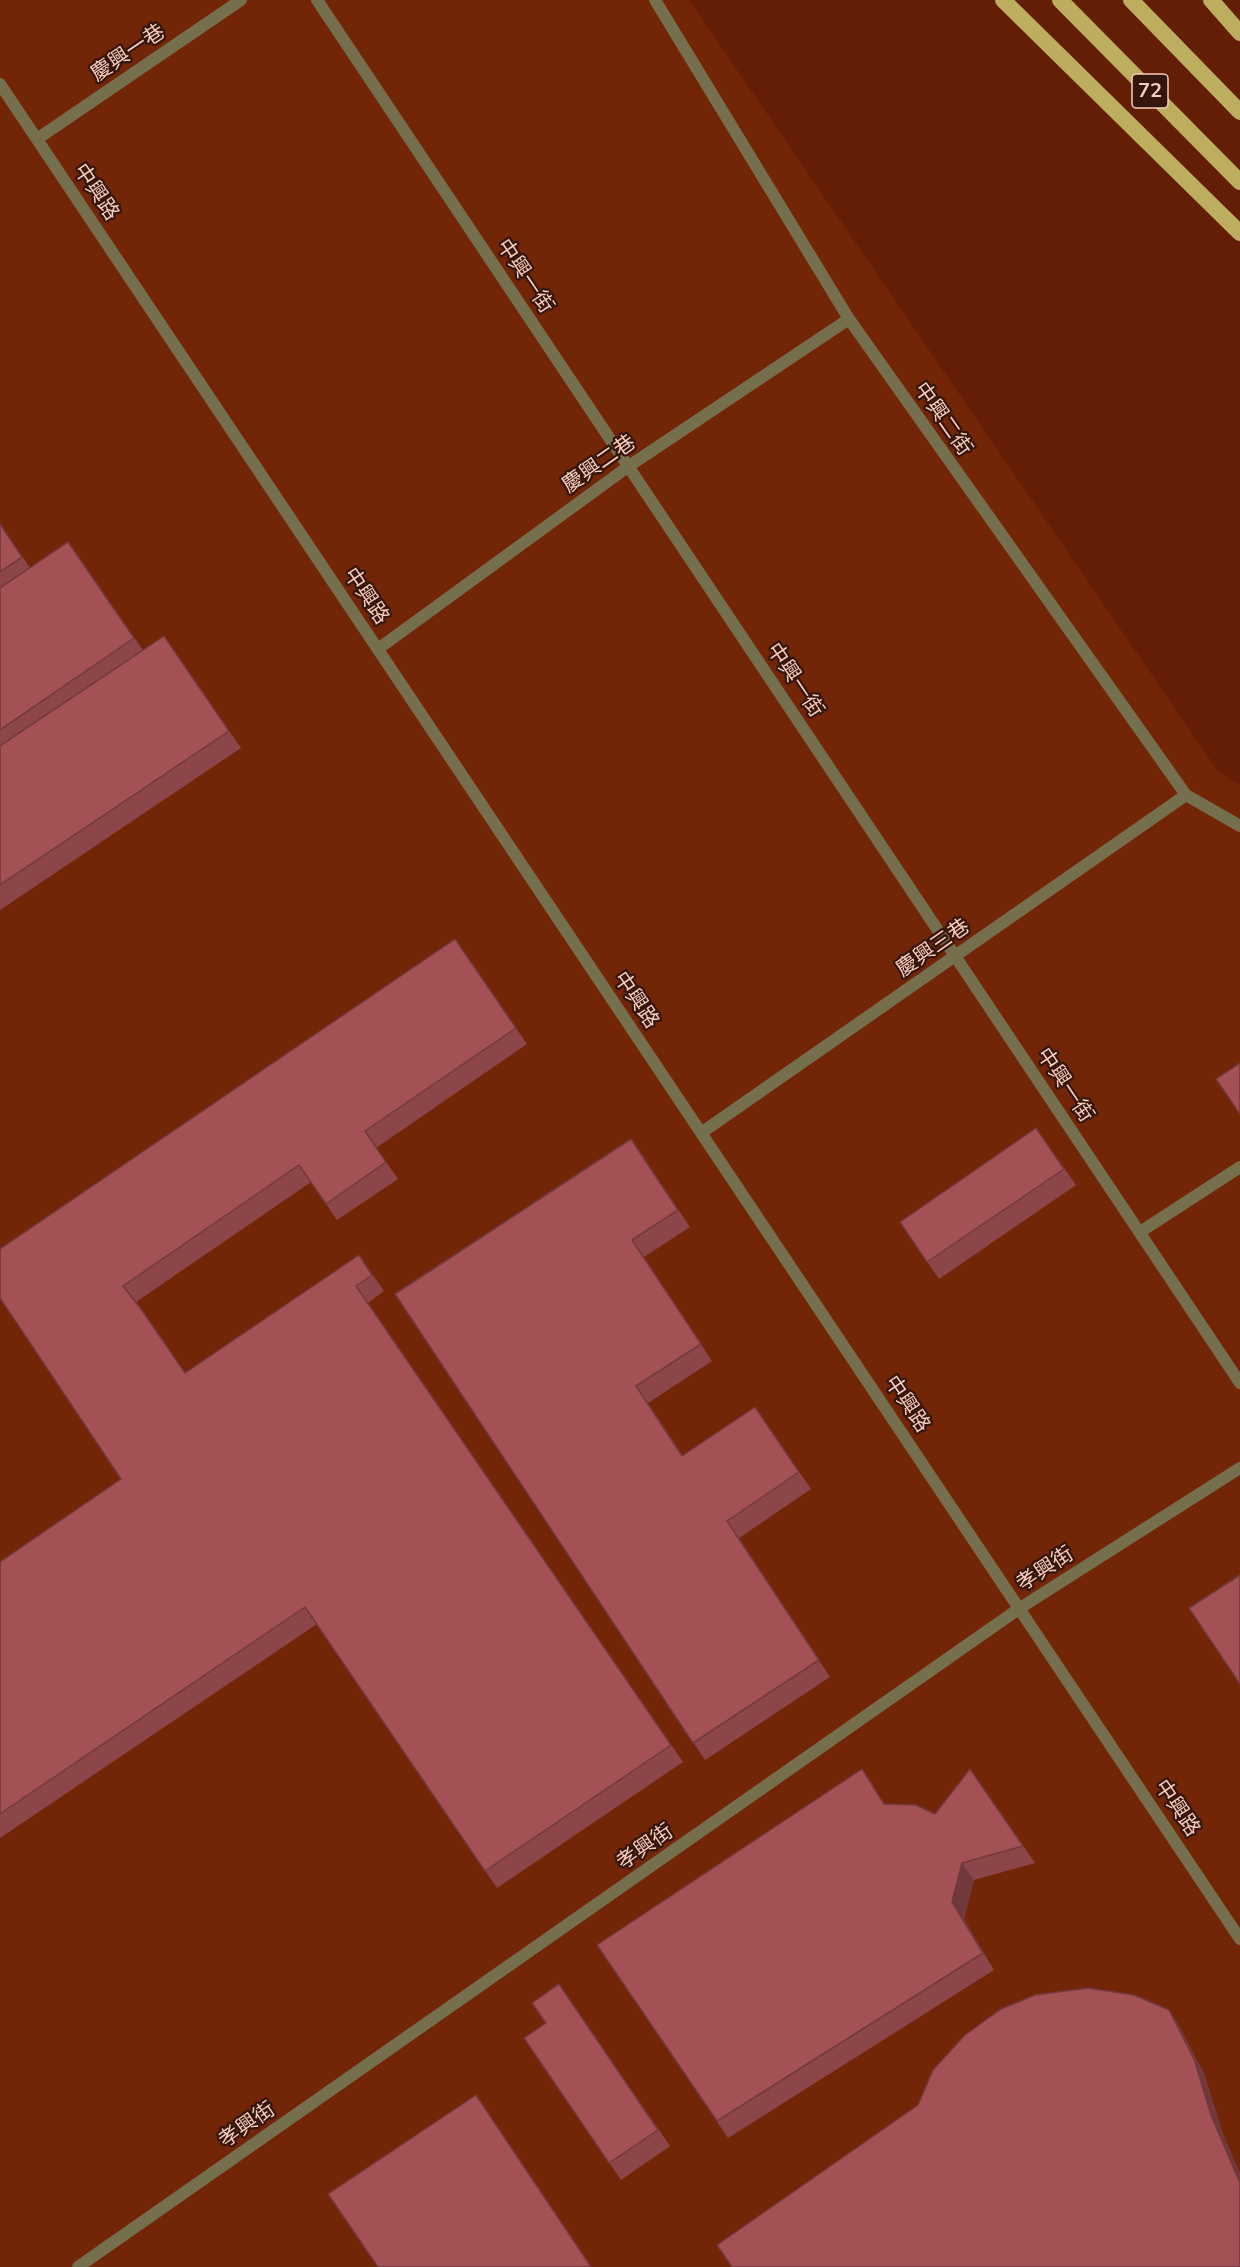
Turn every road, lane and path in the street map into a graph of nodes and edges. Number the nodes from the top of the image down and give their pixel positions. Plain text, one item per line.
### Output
1 (241, 0) edge
2 (317, 0) edge
3 (654, 0) edge
4 (1003, 0) edge
5 (1060, 0) edge
6 (1131, 0) edge
7 (1211, 0) edge
8 (1240, 33) edge
9 (0, 84) edge
10 (1240, 112) edge
11 (37, 139) junction
12 (1240, 182) edge
13 (1240, 232) edge
14 (849, 319) junction
15 (629, 466) junction
16 (378, 649) junction
17 (1186, 795) junction
18 (1240, 826) edge
19 (955, 956) junction
20 (701, 1132) junction
21 (1240, 1167) edge
22 (1140, 1232) junction
23 (1240, 1383) edge
24 (1240, 1468) edge
25 (1020, 1608) junction
26 (1240, 1939) edge
27 (78, 2267) edge

1 - 11 street, 慶興一巷
2 - 15 street, 中興一街
3 - 14 street, 中興二街
4 - 13 highway
5 - 12 highway, 72
6 - 10 highway, 72
7 - 8 highway
9 - 11 street, 中興路
11 - 16 street, 中興路
14 - 15 street, 慶興二巷
14 - 17 street, 中興二街
15 - 16 street, 慶興二巷
15 - 19 street, 中興一街
16 - 20 street, 中興路
17 - 18 street, 中興二街
17 - 19 street, 慶興三巷
19 - 20 street, 慶興三巷
19 - 22 street, 中興一街
20 - 25 street, 中興路
21 - 22 street
22 - 23 street, 中興一街
24 - 25 street, 孝興街
25 - 26 street, 中興路
25 - 27 street, 孝興街

